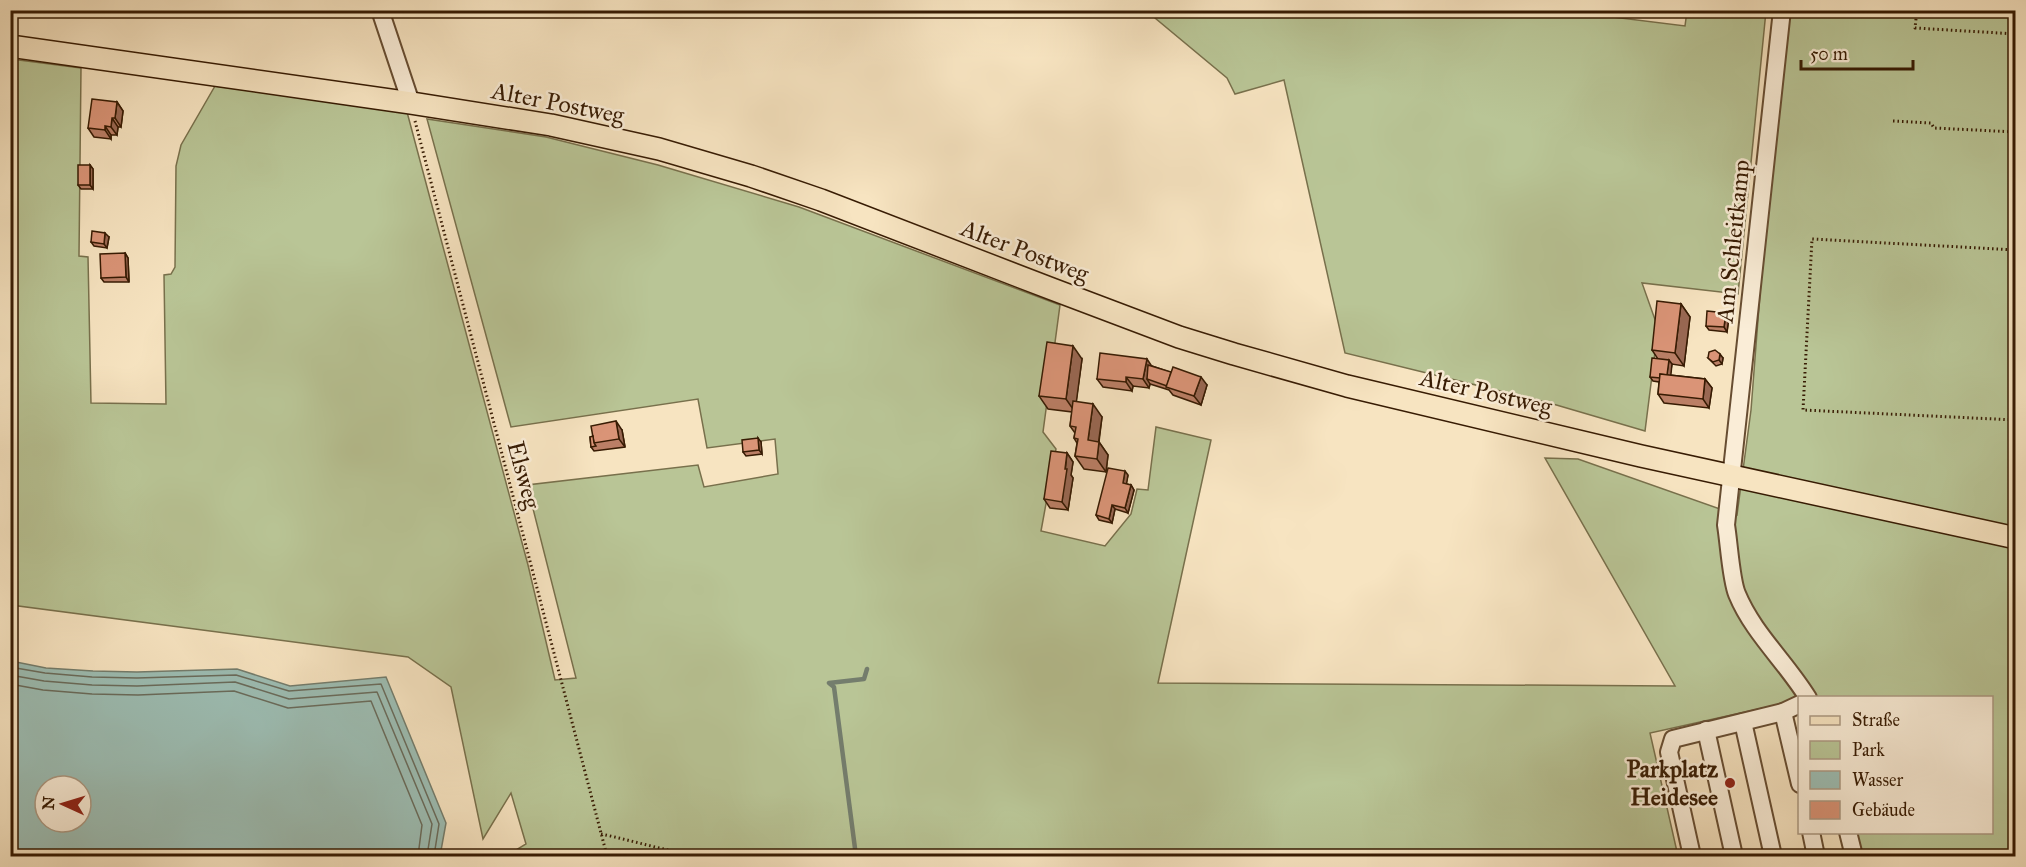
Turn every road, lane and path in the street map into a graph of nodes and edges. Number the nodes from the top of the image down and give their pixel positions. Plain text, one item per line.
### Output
1 (380, 10) edge
2 (1782, 10) edge
3 (1917, 10) edge
4 (2016, 34) edge
5 (10, 46) edge
6 (411, 102) junction
7 (1893, 121) dead end
8 (2016, 132) edge
9 (2016, 250) edge
10 (2016, 420) edge
11 (1732, 477) junction
12 (2016, 538) edge
13 (1807, 696) edge
14 (1798, 705) edge
15 (1783, 712) junction
16 (1743, 722) junction
17 (1706, 730) junction
18 (1798, 776) edge
19 (601, 834) junction
20 (1811, 834) edge
21 (1848, 834) edge
22 (607, 856) edge
23 (703, 856) edge
24 (771, 856) edge
25 (789, 856) edge
26 (1692, 856) edge
27 (1734, 856) edge
28 (1773, 856) edge
29 (1816, 856) edge
30 (1854, 856) edge

1 - 6 street
2 - 11 street, Am Schleitkamp
3 - 4 path
5 - 6 main road, Alter Postweg
6 - 11 main road, Alter Postweg
6 - 19 path, Elsweg
7 - 8 path
9 - 10 path
11 - 12 main road, Alter Postweg
11 - 13 street, Am Schleitkamp
14 - 15 street
15 - 16 street
15 - 18 street
16 - 17 street
16 - 28 street
17 - 26 street
17 - 27 street
19 - 22 path, Elsweg
19 - 23 path
20 - 29 street
21 - 30 street
24 - 25 path

